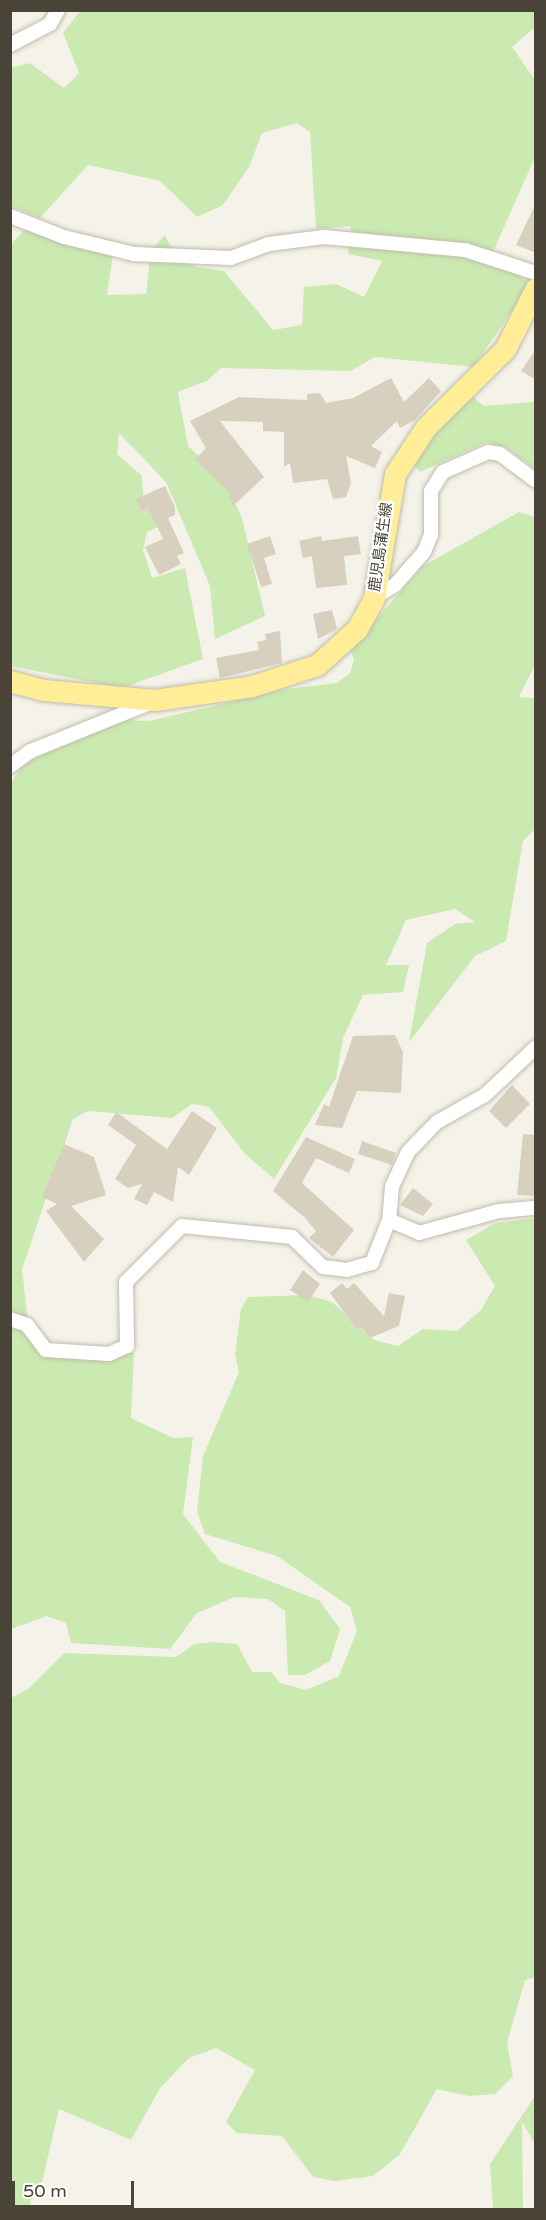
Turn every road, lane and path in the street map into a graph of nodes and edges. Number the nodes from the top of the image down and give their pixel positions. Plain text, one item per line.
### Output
1 (58, 10) edge
2 (10, 45) edge
3 (10, 216) edge
4 (536, 273) edge
5 (536, 288) edge
6 (536, 481) edge
7 (374, 598) junction
8 (10, 681) edge
9 (155, 700) junction
10 (10, 766) edge
11 (536, 1047) edge
12 (536, 1208) edge
13 (389, 1220) junction
14 (10, 1319) edge

1 - 2 street
3 - 4 street
5 - 7 main road, 鹿児島蒲生線
6 - 7 street
7 - 9 main road, 鹿児島蒲生線
8 - 9 main road, 鹿児島蒲生線
9 - 10 street
11 - 13 street
12 - 13 street
13 - 14 street

